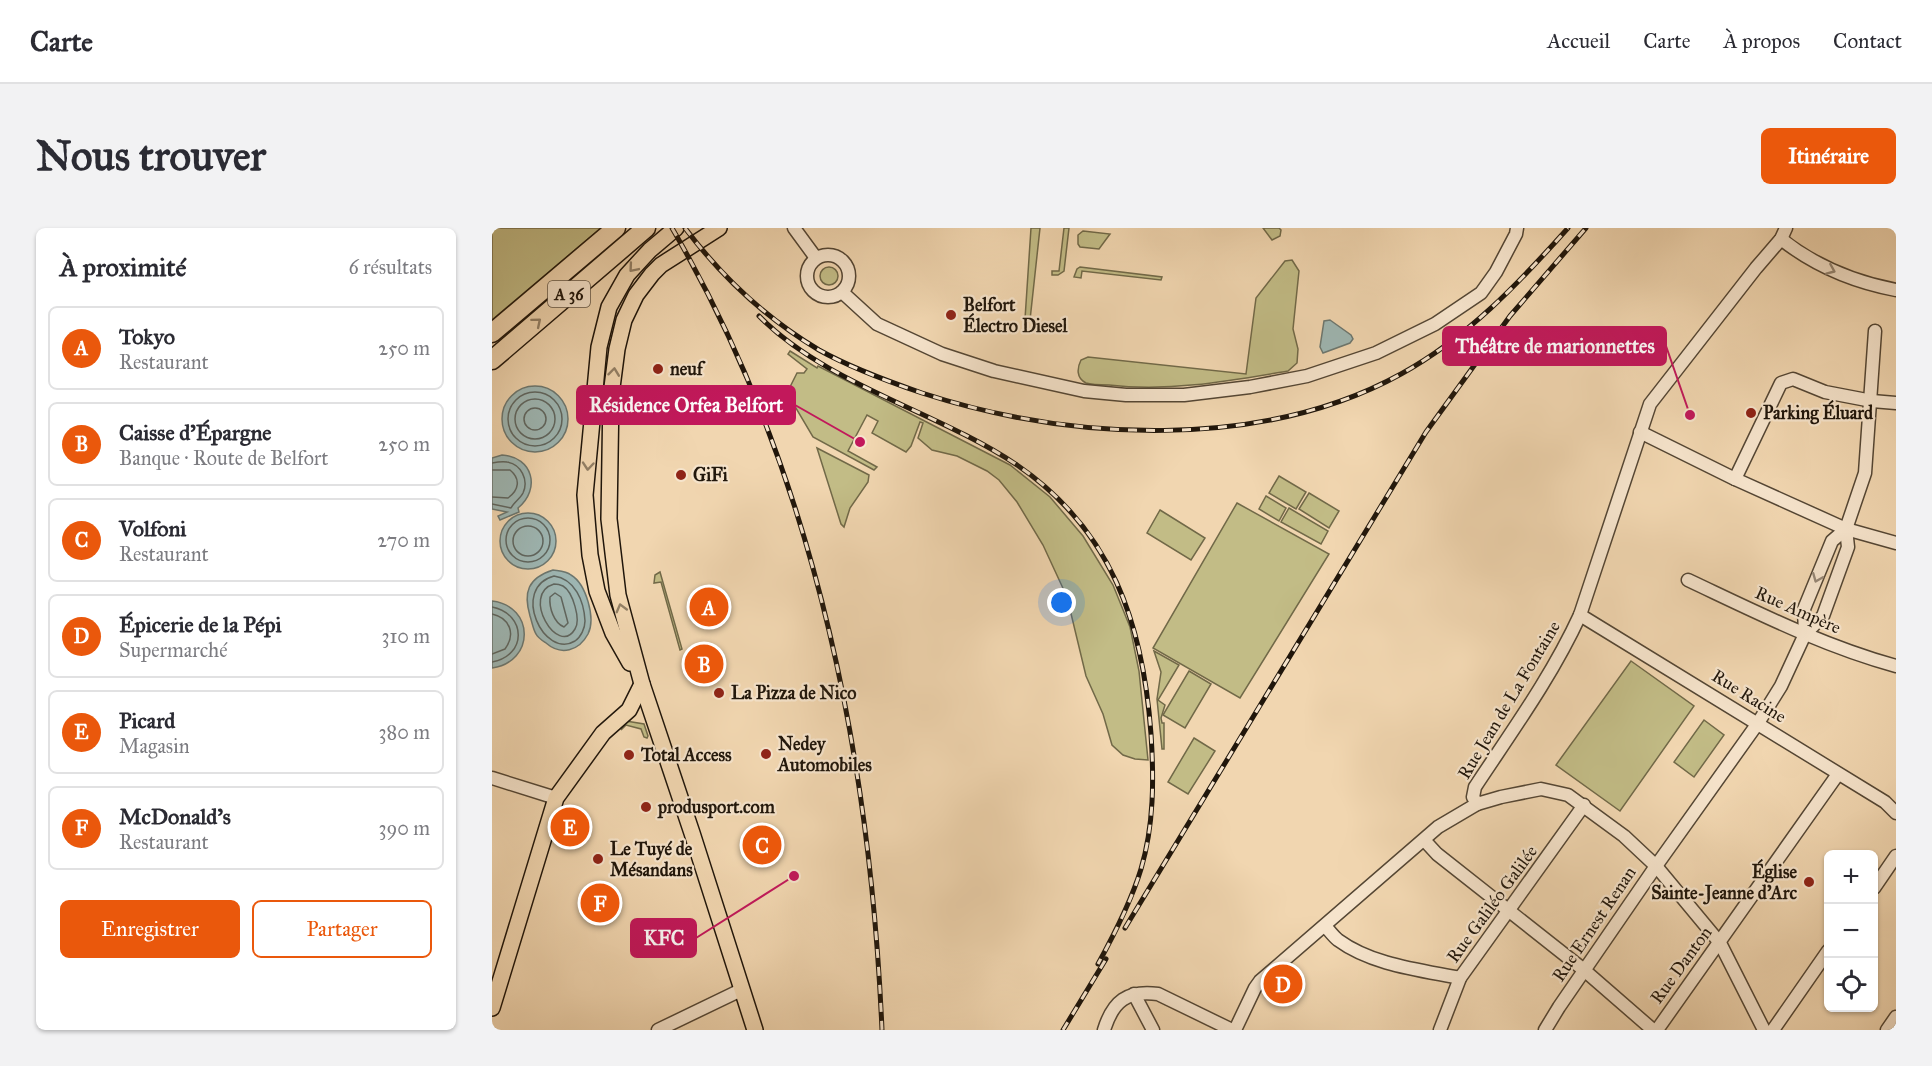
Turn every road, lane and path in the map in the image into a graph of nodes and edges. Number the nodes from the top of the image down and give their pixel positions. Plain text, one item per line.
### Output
1 (616, 228) edge
2 (646, 228) edge
3 (676, 228) edge
4 (718, 228) edge
5 (794, 228) edge
6 (1517, 228) edge
7 (1784, 233) edge
8 (816, 258) junction
9 (1896, 290) edge
10 (842, 292) junction
11 (1875, 331) dead end
12 (492, 333) edge
13 (492, 360) edge
14 (1872, 401) junction
15 (1896, 403) edge
16 (1640, 432) junction
17 (1735, 479) junction
18 (1846, 529) junction
19 (1896, 543) edge
20 (1688, 580) dead end
21 (1580, 615) junction
22 (1805, 634) junction
23 (1896, 666) edge
24 (642, 684) junction
25 (629, 710) junction
26 (654, 718) junction
27 (1758, 723) junction
28 (1838, 774) junction
29 (492, 778) edge
30 (556, 798) junction
31 (1477, 804) junction
32 (1584, 805) junction
33 (1896, 813) edge
34 (1425, 840) junction
35 (1896, 856) edge
36 (1656, 866) junction
37 (1878, 882) edge
38 (1510, 910) junction
39 (1325, 926) junction
40 (1720, 943) junction
41 (1824, 957) edge
42 (1584, 970) junction
43 (1460, 978) junction
44 (741, 990) junction
45 (1134, 994) junction
46 (492, 1008) edge
47 (1896, 1017) edge
48 (658, 1030) edge
49 (755, 1030) edge
50 (1104, 1030) edge
51 (1154, 1030) edge
52 (1233, 1030) edge
53 (1440, 1030) edge
54 (1545, 1030) edge
55 (1655, 1030) edge
56 (1764, 1030) edge
57 (1773, 1030) edge
58 (1887, 1030) edge

1 - 12 highway, A 36
13 -> 2 highway, A 36
3 -> 24 main road
24 -> 4 main road
5 - 8 street
6 - 10 street
7 -> 9 street
7 - 16 street, Rue Jean de La Fontaine
8 - 10 street
8 - 10 street
11 - 14 street
14 - 15 street
14 - 17 street
14 - 18 street
16 - 17 street
16 - 21 street, Rue Jean de La Fontaine
17 - 18 street
18 - 19 street
18 - 22 street
18 -> 22 street
20 - 22 street, Rue Ampère
21 - 27 street, Rue Racine
21 - 31 street, Rue Jean de La Fontaine
22 - 23 street, Rue Ampère
22 - 27 street, Rue Ernest Renan
24 - 25 main road
24 - 26 main road
25 - 26 main road
25 - 30 main road
26 - 44 main road
27 - 28 street, Rue Racine
27 - 36 street, Rue Ernest Renan
28 - 33 street, Rue Racine
28 - 40 street, Rue Danton
29 - 30 street
30 - 46 main road
31 - 32 street
31 - 34 street, Rue Jean de La Fontaine
32 - 36 street
32 - 38 street, Rue Galiléo Galilée
34 - 38 street
34 - 39 street, Rue Jean de La Fontaine
35 - 37 street
36 - 40 street
36 - 42 street, Rue Ernest Renan
38 - 42 street
38 - 43 street, Rue Galiléo Galilée
39 - 43 street
39 - 52 street, Rue Jean de La Fontaine
40 - 55 street, Rue Danton
40 - 56 street
41 - 57 street
42 - 54 street, Rue Ernest Renan
42 - 55 street
43 - 53 street, Rue Galiléo Galilée
44 - 48 street
44 - 49 main road
45 - 50 street
45 - 51 street
45 - 52 street
47 - 58 street

